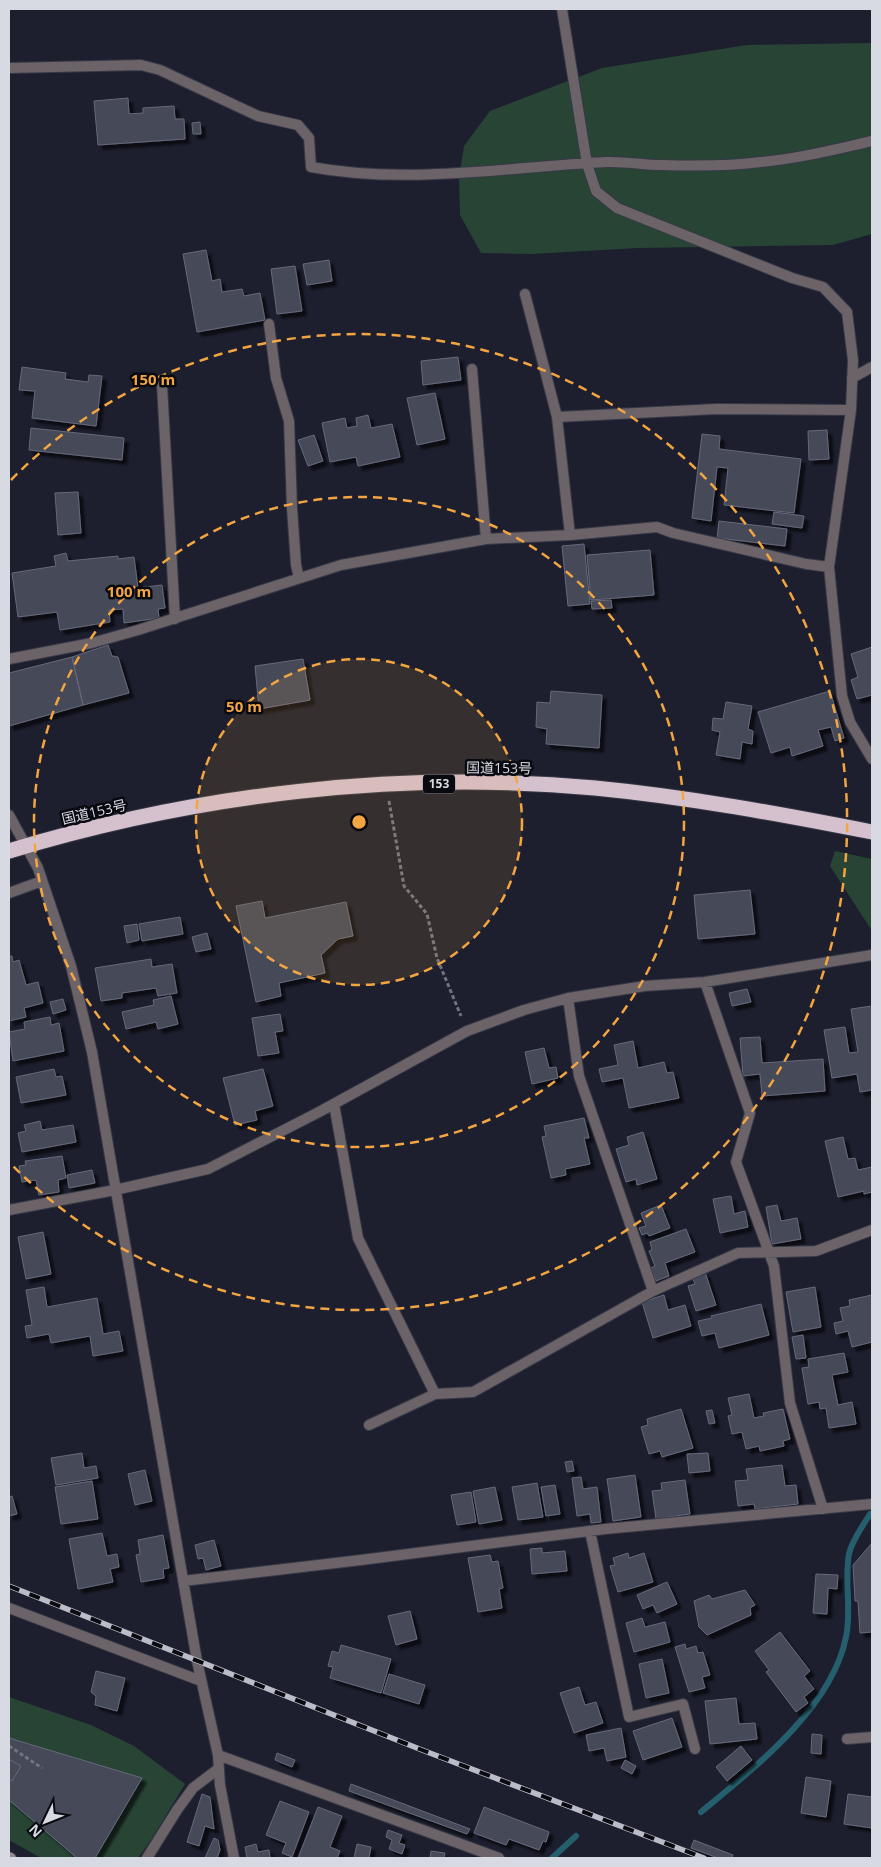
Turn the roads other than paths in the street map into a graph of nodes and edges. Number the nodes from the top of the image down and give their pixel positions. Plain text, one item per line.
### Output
1 (562, 9) edge
2 (10, 71) edge
3 (872, 140) edge
4 (587, 164) junction
5 (525, 294) dead end
6 (269, 324) dead end
7 (872, 367) edge
8 (472, 369) dead end
9 (852, 378) junction
10 (162, 385) dead end
11 (851, 410) junction
12 (557, 417) junction
13 (570, 535) junction
14 (486, 539) junction
15 (829, 567) junction
16 (298, 578) junction
17 (175, 619) junction
18 (9, 659) edge
19 (872, 759) edge
20 (9, 814) edge
21 (872, 832) edge
22 (26, 846) junction
23 (9, 851) edge
24 (42, 881) junction
25 (9, 893) edge
26 (872, 955) edge
27 (705, 982) junction
28 (568, 998) junction
29 (334, 1104) junction
30 (115, 1190) junction
31 (9, 1210) edge
32 (872, 1230) edge
33 (768, 1252) junction
34 (653, 1291) junction
35 (435, 1394) junction
36 (369, 1425) dead end
37 (872, 1504) edge
38 (823, 1509) junction
39 (590, 1531) junction
40 (183, 1581) junction
41 (9, 1608) edge
42 (202, 1681) junction
43 (872, 1737) edge
44 (848, 1739) dead end
45 (695, 1749) dead end
46 (218, 1755) junction
47 (218, 1769) junction
48 (147, 1858) edge
49 (234, 1858) edge
50 (499, 1858) edge

1 - 4 street
2 - 4 street
3 - 4 street
4 - 9 street
5 - 12 street
6 - 16 street
7 - 9 street
8 - 14 street
9 - 11 street
10 - 17 street
11 - 12 street
11 - 15 street
12 - 13 street
13 - 14 street
13 - 15 street
14 - 16 street
15 - 19 street
16 - 17 street
17 - 18 street
20 - 22 street
21 - 22 highway, 国道153号 / 153
22 - 23 highway, 国道153号 / 153
22 - 24 street
24 - 25 street
24 - 30 street
26 - 27 street
27 - 28 street
27 - 33 street
28 - 29 street
28 - 34 street
29 - 30 street
29 - 35 street
30 - 31 street
30 - 40 street
32 - 33 street
33 - 34 street
33 - 38 street
34 - 35 street
35 - 36 street
37 - 38 street
38 - 39 street
39 - 40 street
39 - 45 street
40 - 42 street
41 - 42 street
42 - 46 street
43 - 44 street
46 - 47 street
46 - 50 street
47 - 48 street
47 - 49 street

